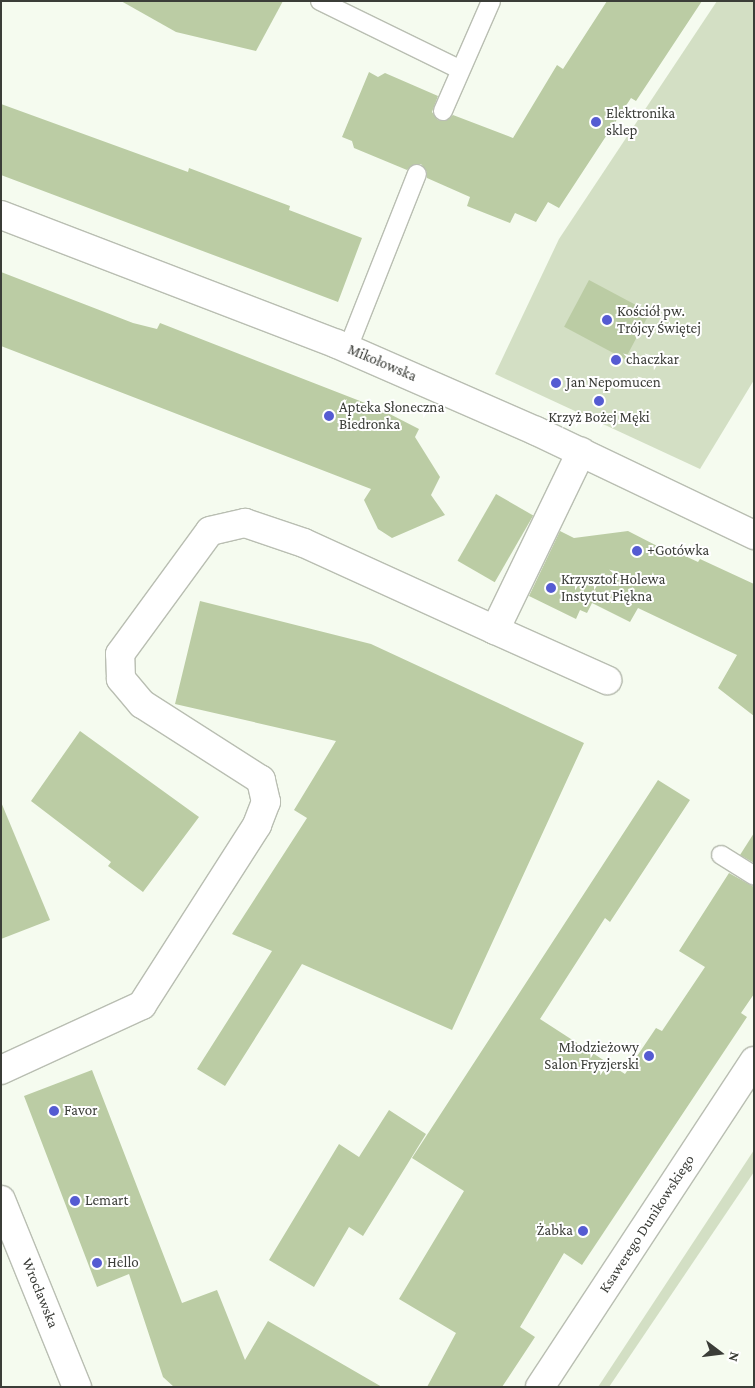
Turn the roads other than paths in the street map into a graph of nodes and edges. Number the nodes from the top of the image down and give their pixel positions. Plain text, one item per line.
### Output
1 (320, 1) edge
2 (490, 1) edge
3 (459, 69) junction
4 (443, 112) dead end
5 (417, 174) dead end
6 (1, 215) edge
7 (348, 348) junction
8 (581, 452) junction
9 (754, 535) edge
10 (496, 630) junction
11 (607, 680) dead end
12 (721, 855) dead end
13 (754, 876) edge
14 (754, 1061) edge
15 (1, 1070) edge
16 (1, 1200) edge
17 (77, 1387) edge
18 (540, 1387) edge

1 - 3 lane
2 - 3 lane
3 - 4 lane
5 - 7 lane
6 - 7 street, Mikołowska
7 - 8 street, Mikołowska
8 - 9 street, Mikołowska
8 - 10 street
10 - 11 street
10 - 15 street
12 - 13 lane
14 - 18 street, Ksawerego Dunikowskiego
16 - 17 street, Wrocławska

